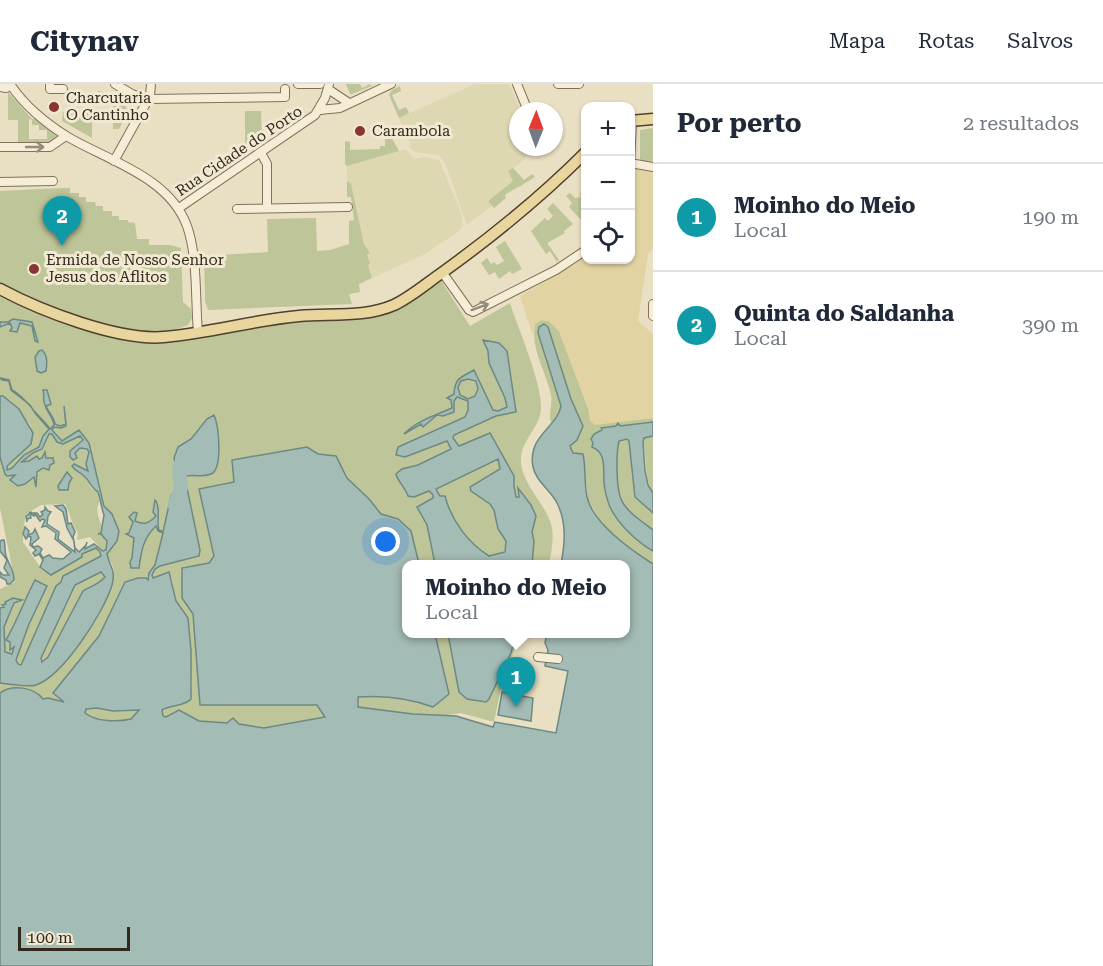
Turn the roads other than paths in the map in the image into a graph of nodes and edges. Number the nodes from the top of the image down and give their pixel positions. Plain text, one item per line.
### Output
1 (11, 84) edge
2 (50, 84) edge
3 (115, 84) edge
4 (151, 84) edge
5 (298, 84) edge
6 (391, 84) edge
7 (517, 84) edge
8 (558, 84) edge
9 (579, 84) edge
10 (326, 86) edge
11 (0, 87) edge
12 (63, 89) dead end
13 (285, 89) dead end
14 (148, 99) junction
15 (524, 102) edge
16 (349, 103) junction
17 (320, 110) junction
18 (653, 119) edge
19 (635, 121) edge
20 (66, 136) junction
21 (0, 147) edge
22 (261, 153) junction
23 (583, 156) edge
24 (114, 161) junction
25 (635, 165) edge
26 (653, 167) edge
27 (53, 181) dead end
28 (0, 182) edge
29 (348, 207) dead end
30 (178, 208) junction
31 (267, 208) junction
32 (237, 209) dead end
33 (581, 253) edge
34 (442, 272) junction
35 (0, 290) edge
36 (653, 303) edge
37 (653, 316) edge
38 (198, 332) junction
39 (538, 657) dead end
40 (558, 659) dead end

1 - 11 street
1 - 20 street
2 - 12 street
3 - 14 street
4 - 14 street
5 - 10 street
6 - 16 street
7 - 15 street
8 - 9 street
10 - 16 street
10 - 17 street, Rua Cidade do Porto
13 - 14 street
14 - 24 street
16 - 17 street
17 - 22 street, Rua Cidade do Porto
18 - 19 main road
21 -> 20 street
20 - 24 street
22 - 30 street, Rua Cidade do Porto
22 - 31 street
23 - 34 main road
24 - 30 street
25 - 26 street
27 - 28 street
29 - 31 street
30 - 38 street
31 - 32 street
34 -> 33 street
34 - 38 main road
35 - 38 main road
36 - 37 street
39 - 40 street

